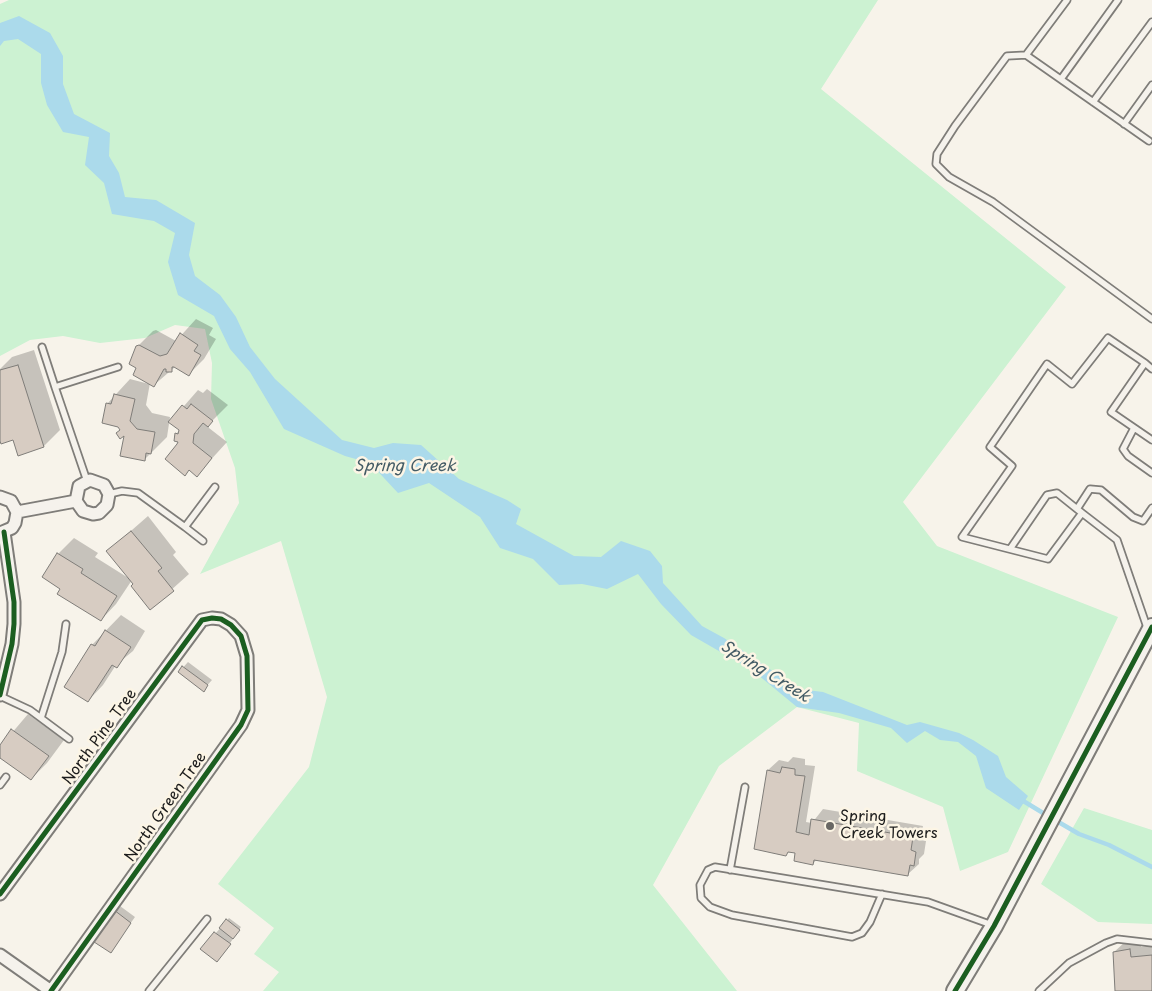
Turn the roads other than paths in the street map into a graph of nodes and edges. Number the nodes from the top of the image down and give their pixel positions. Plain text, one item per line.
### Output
1 (1066, 0) edge
2 (1118, 0) edge
3 (1152, 22) edge
4 (1026, 54) junction
5 (1061, 79) junction
6 (1152, 85) edge
7 (1093, 102) junction
8 (1124, 124) junction
9 (1151, 140) edge
10 (1152, 319) edge
11 (42, 347) dead end
12 (1145, 363) junction
13 (118, 367) dead end
14 (1152, 369) edge
15 (55, 387) junction
16 (1134, 428) junction
17 (1151, 436) edge
18 (1152, 473) edge
19 (87, 481) junction
20 (215, 488) dead end
21 (109, 494) junction
22 (0, 497) edge
23 (76, 501) junction
24 (1152, 508) edge
25 (1079, 511) junction
26 (17, 512) junction
27 (185, 527) junction
28 (2, 533) edge
29 (203, 540) dead end
30 (1010, 549) junction
31 (66, 624) dead end
32 (231, 625) joint
33 (1150, 630) edge
34 (0, 696) edge
35 (41, 718) junction
36 (70, 739) dead end
37 (6, 777) dead end
38 (0, 785) edge
39 (745, 787) dead end
40 (730, 870) junction
41 (0, 894) edge
42 (882, 894) junction
43 (207, 919) dead end
44 (994, 926) junction
45 (1152, 944) edge
46 (0, 955) edge
47 (51, 991) edge
48 (149, 991) edge
49 (955, 991) edge
50 (1039, 991) edge

1 - 4 lane
2 - 5 lane
3 - 7 lane
4 - 5 lane
4 - 10 lane
5 - 7 lane
6 - 8 lane
7 - 8 lane
8 - 9 lane
11 - 15 lane
12 - 14 lane
12 - 16 lane
12 - 30 lane
13 - 15 lane
15 - 19 lane
16 - 17 lane
16 - 18 lane
19 - 21 street
19 - 23 street
20 - 27 lane
21 - 23 street
21 - 27 lane
22 - 26 street
23 - 26 street
24 - 25 lane
25 - 30 lane
25 - 30 lane
25 - 33 lane
26 - 28 street
27 - 29 lane
28 - 34 street
31 - 35 lane
32 - 41 street, North Pine Tree
32 - 47 street, North Green Tree
33 - 44 street
34 - 35 lane
35 - 36 lane
37 - 38 lane
39 - 40 lane
40 - 42 lane
40 - 42 lane
42 - 44 lane
43 - 48 lane
44 - 49 street
45 - 50 lane
46 - 47 street

